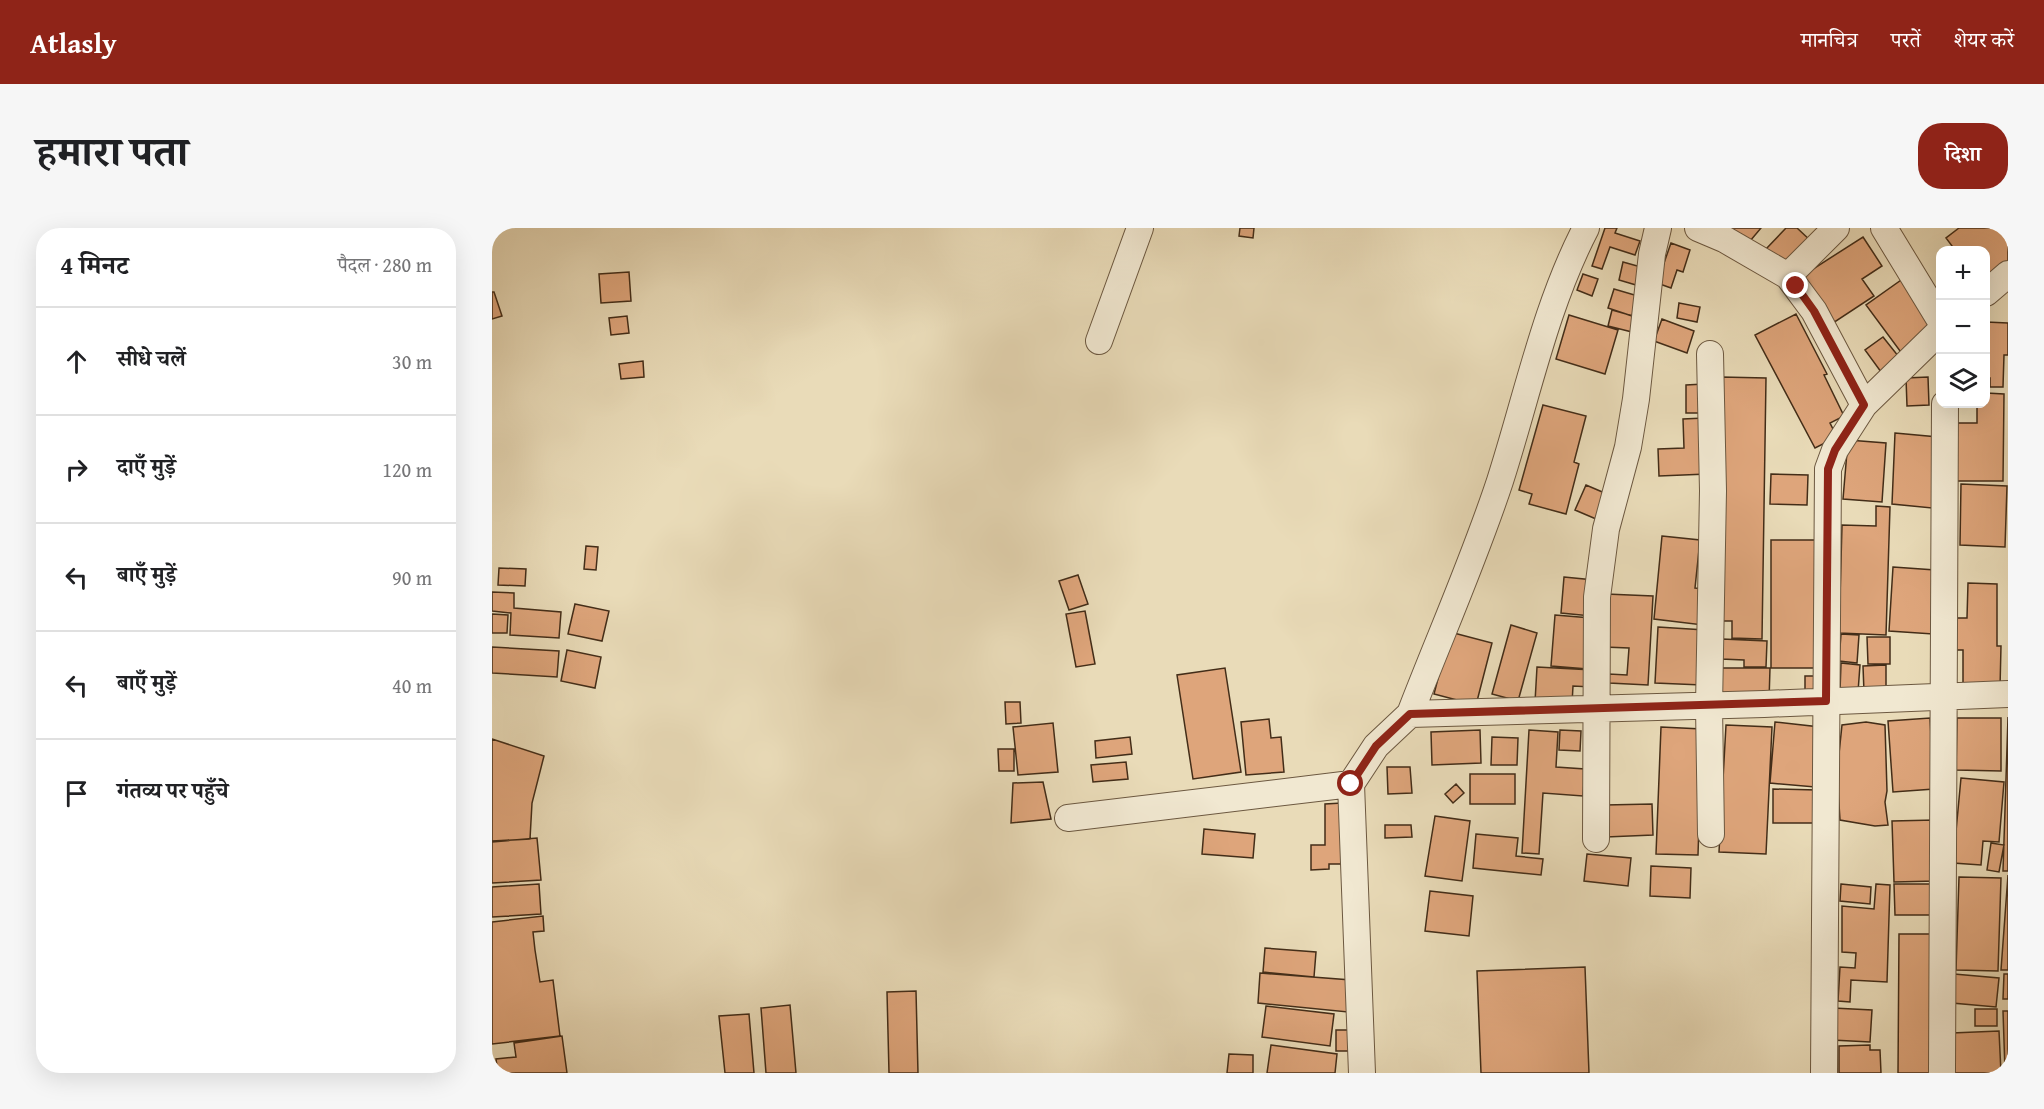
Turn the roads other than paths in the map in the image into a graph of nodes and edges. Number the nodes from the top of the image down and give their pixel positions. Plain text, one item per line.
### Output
1 (1140, 228) edge
2 (1658, 228) edge
3 (1698, 228) edge
4 (1836, 228) edge
5 (1884, 228) edge
6 (1580, 232) edge
7 (2008, 274) edge
8 (1788, 276) junction
9 (1990, 290) edge
10 (1936, 312) edge
11 (1936, 337) edge
12 (1099, 341) dead end
13 (1710, 354) dead end
14 (1864, 405) junction
15 (1945, 408) edge
16 (2008, 694) edge
17 (1944, 696) junction
18 (1826, 701) junction
19 (1709, 706) junction
20 (1596, 708) junction
21 (1410, 714) junction
22 (1351, 784) junction
23 (1068, 818) dead end
24 (1711, 834) dead end
25 (1596, 839) dead end
26 (1362, 1073) edge
27 (1824, 1073) edge
28 (1942, 1073) edge

1 - 12 street
2 - 20 street
3 - 8 street
4 - 8 street
5 - 10 street
6 - 21 street
7 - 9 street
8 - 14 street
11 - 14 street
13 - 19 street
14 - 18 street
15 - 17 street
16 - 17 street
17 - 18 street
17 - 28 street
18 - 19 street
18 - 27 street
19 - 20 street
19 - 24 street
20 - 21 street
20 - 25 street
21 - 22 street
22 - 23 street
22 - 26 street

